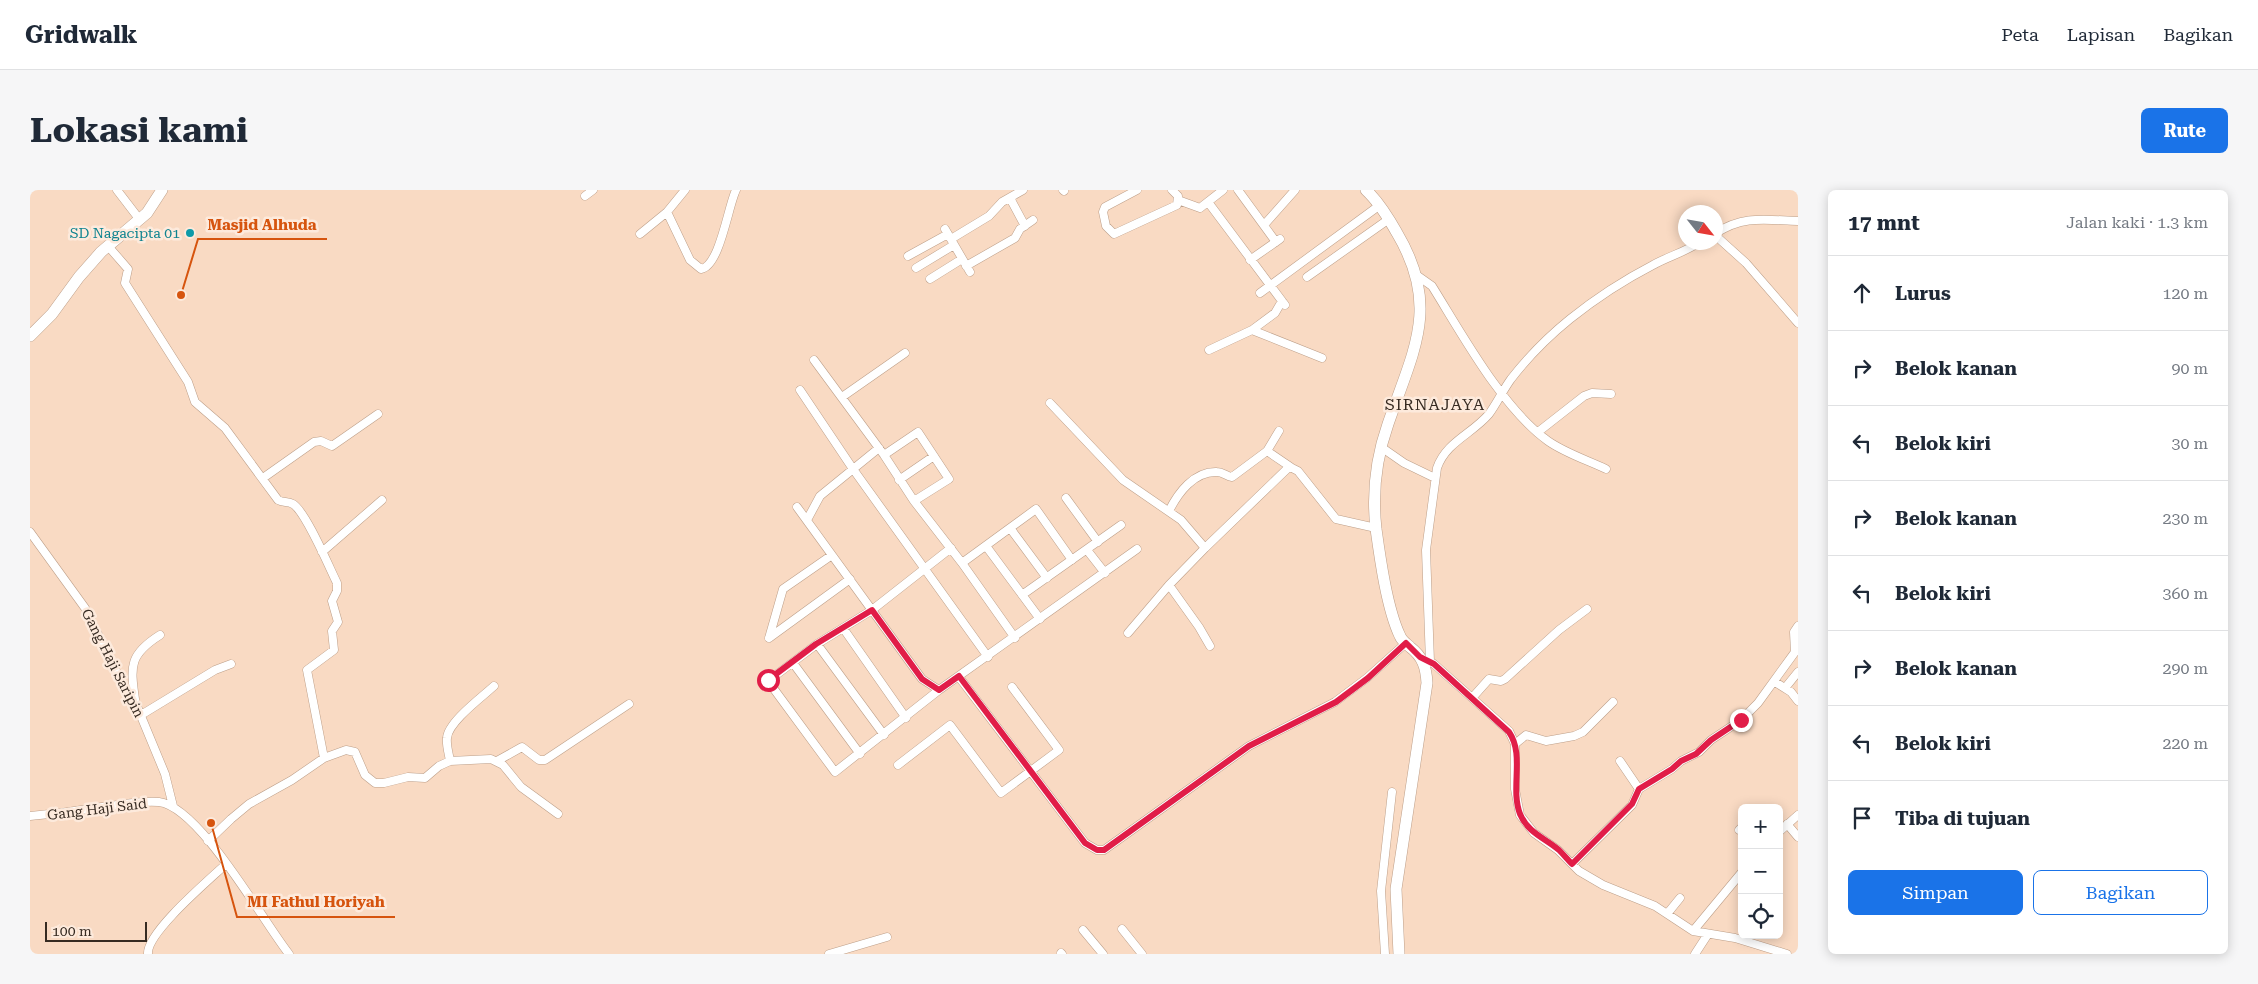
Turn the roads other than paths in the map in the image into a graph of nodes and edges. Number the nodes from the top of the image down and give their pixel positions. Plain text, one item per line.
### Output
1 (117, 190) edge
2 (162, 190) edge
3 (593, 190) edge
4 (685, 190) edge
5 (736, 190) edge
6 (1023, 190) edge
7 (1137, 190) edge
8 (1172, 190) edge
9 (1223, 190) edge
10 (1238, 190) edge
11 (1295, 190) edge
12 (1366, 190) edge
13 (585, 196) dead end
14 (1010, 198) junction
15 (1178, 200) junction
16 (1208, 202) junction
17 (1380, 205) junction
18 (667, 212) junction
19 (1389, 219) junction
20 (140, 220) junction
21 (1033, 220) dead end
22 (1798, 221) edge
23 (1264, 225) junction
24 (1025, 226) junction
25 (1723, 229) edge
26 (640, 234) dead end
27 (949, 237) junction
28 (1723, 241) edge
29 (108, 246) junction
30 (1688, 250) edge
31 (908, 256) dead end
32 (1250, 260) junction
33 (966, 266) junction
34 (1299, 266) junction
35 (916, 268) dead end
36 (1416, 274) junction
37 (930, 279) dead end
38 (1271, 286) junction
39 (1260, 293) dead end
40 (1798, 323) edge
41 (1252, 330) junction
42 (30, 336) edge
43 (1209, 350) dead end
44 (905, 352) dead end
45 (1322, 358) dead end
46 (814, 360) dead end
47 (800, 390) dead end
48 (1502, 394) junction
49 (1611, 394) dead end
50 (842, 397) junction
51 (1050, 403) dead end
52 (378, 414) dead end
53 (1279, 431) dead end
54 (1538, 432) junction
55 (1381, 447) junction
56 (882, 451) junction
57 (1267, 451) junction
58 (934, 456) junction
59 (1292, 468) junction
60 (853, 469) junction
61 (1606, 469) dead end
62 (263, 478) junction
63 (1435, 478) junction
64 (899, 480) junction
65 (1066, 498) dead end
66 (382, 500) dead end
67 (914, 501) junction
68 (797, 506) dead end
69 (1169, 510) junction
70 (807, 520) junction
71 (1121, 525) dead end
72 (1010, 528) junction
73 (1376, 528) junction
74 (30, 532) edge
75 (1098, 542) junction
76 (986, 546) junction
77 (951, 548) junction
78 (1205, 548) junction
79 (1137, 549) dead end
80 (1087, 550) junction
81 (322, 552) junction
82 (832, 555) junction
83 (1072, 560) junction
84 (962, 563) junction
85 (926, 568) junction
86 (1105, 573) junction
87 (1047, 578) junction
88 (850, 580) junction
89 (1169, 585) junction
90 (1022, 595) junction
91 (872, 610) junction
92 (1587, 610) dead end
93 (1040, 619) junction
94 (1798, 626) edge
95 (843, 628) junction
96 (1128, 632) dead end
97 (160, 634) dead end
98 (1015, 638) junction
99 (1406, 643) junction
100 (816, 644) junction
101 (1210, 646) dead end
102 (988, 656) junction
103 (1425, 659) junction
104 (792, 663) junction
105 (230, 664) dead end
106 (1798, 672) edge
107 (959, 676) junction
108 (1775, 682) junction
109 (494, 686) dead end
110 (1012, 687) dead end
111 (1785, 688) junction
112 (939, 690) junction
113 (1472, 698) junction
114 (1798, 701) edge
115 (1612, 702) dead end
116 (136, 704) junction
117 (629, 704) dead end
118 (141, 715) junction
119 (906, 718) junction
120 (884, 735) junction
121 (1516, 744) junction
122 (860, 754) junction
123 (324, 758) junction
124 (497, 760) junction
125 (450, 761) junction
126 (1620, 761) dead end
127 (898, 765) dead end
128 (1030, 771) junction
129 (1639, 789) junction
130 (1392, 792) dead end
131 (173, 806) junction
132 (558, 814) dead end
133 (1798, 815) edge
134 (30, 816) edge
135 (1788, 824) junction
136 (1783, 828) edge
137 (1798, 837) edge
138 (208, 841) junction
139 (1393, 852) junction
140 (226, 864) junction
141 (1572, 864) junction
142 (1738, 877) edge
143 (1680, 898) dead end
144 (1667, 914) junction
145 (1122, 929) dead end
146 (1083, 930) dead end
147 (1693, 931) junction
148 (1708, 934) junction
149 (886, 937) dead end
150 (148, 954) edge
151 (289, 954) edge
152 (829, 954) edge
153 (1103, 954) edge
154 (1142, 954) edge
155 (1385, 954) edge
156 (1396, 954) edge
157 (1695, 954) edge
158 (1786, 954) edge

1 - 20 street
2 - 20 street
3 - 13 street
4 - 18 street
5 - 18 street
6 - 14 street
7 - 15 street
8 - 15 street
9 - 16 street
10 - 23 street
11 - 23 street
12 - 17 street
14 - 24 street
14 - 27 street
15 - 16 street
16 - 32 street
17 - 19 street
17 - 34 street
18 - 26 street
19 - 34 street
19 - 36 street
20 - 29 street
21 - 24 street
22 - 25 street
23 - 32 street
24 - 33 street
27 - 31 street
27 - 33 street
27 - 35 street
28 - 40 street
29 - 42 street
29 - 62 street
30 - 48 street
32 - 38 street
33 - 37 street
34 - 38 street
36 - 48 street
36 - 55 street
38 - 39 street
38 - 41 street
41 - 43 street
41 - 45 street
44 - 50 street
46 - 50 street
47 - 60 street
48 - 54 street
48 - 63 street
49 - 54 street
50 - 56 street
51 - 69 street
52 - 62 street
53 - 57 street
54 - 61 street
55 - 63 street
55 - 73 street
56 - 58 street
56 - 60 street
56 - 64 street
57 - 59 street
57 - 69 street
58 - 64 street
58 - 67 street
59 - 73 street
59 - 78 street
60 - 70 street
60 - 85 street
62 - 81 street
63 - 103 street
64 - 67 street
65 - 75 street
66 - 81 street
67 - 77 street
68 - 70 street
69 - 78 street
70 - 82 street
71 - 75 street
72 - 76 street
72 - 83 street
72 - 87 street
73 - 99 street
74 - 116 street, Gang Haji Saripin
75 - 80 street
76 - 84 street
76 - 90 street
77 - 84 street
77 - 85 street
78 - 89 street
79 - 86 street
80 - 83 street
80 - 86 street
81 - 123 street
82 - 88 street
82 - 88 street
83 - 87 street
84 - 98 street
85 - 91 street
85 - 102 street
86 - 93 street
87 - 90 street
88 - 91 street
89 - 96 street
89 - 101 street
90 - 93 street
91 - 95 street
91 - 112 street
92 - 113 street
93 - 98 street
94 - 108 street
95 - 100 street
95 - 119 street
97 - 116 street
98 - 102 street
99 - 103 street
99 - 128 street
100 - 104 street
100 - 120 street
102 - 107 street
103 - 113 street
103 - 139 street
104 - 122 street
104 - 122 street
105 - 118 street
106 - 111 street
107 - 112 street
107 - 128 street
108 - 111 street
108 - 129 street
109 - 125 street
110 - 128 street
111 - 114 street
112 - 119 street
113 - 121 street
115 - 121 street
116 - 118 street, Gang Haji Saripin
117 - 124 street
118 - 131 street, Gang Haji Saripin
119 - 120 street
120 - 122 street
121 - 141 street
123 - 125 street
123 - 138 street
124 - 125 street
124 - 132 street
126 - 129 street
127 - 128 street
129 - 141 street
130 - 139 street
131 - 134 street, Gang Haji Said
131 - 138 street
133 - 135 street
135 - 136 street
135 - 137 street
138 - 140 street
139 - 155 street
139 - 156 street
140 - 150 street
140 - 151 street
141 - 144 street
142 - 147 street
143 - 144 street
144 - 147 street
145 - 154 street
146 - 153 street
147 - 148 street
148 - 157 street
148 - 158 street
149 - 152 street

